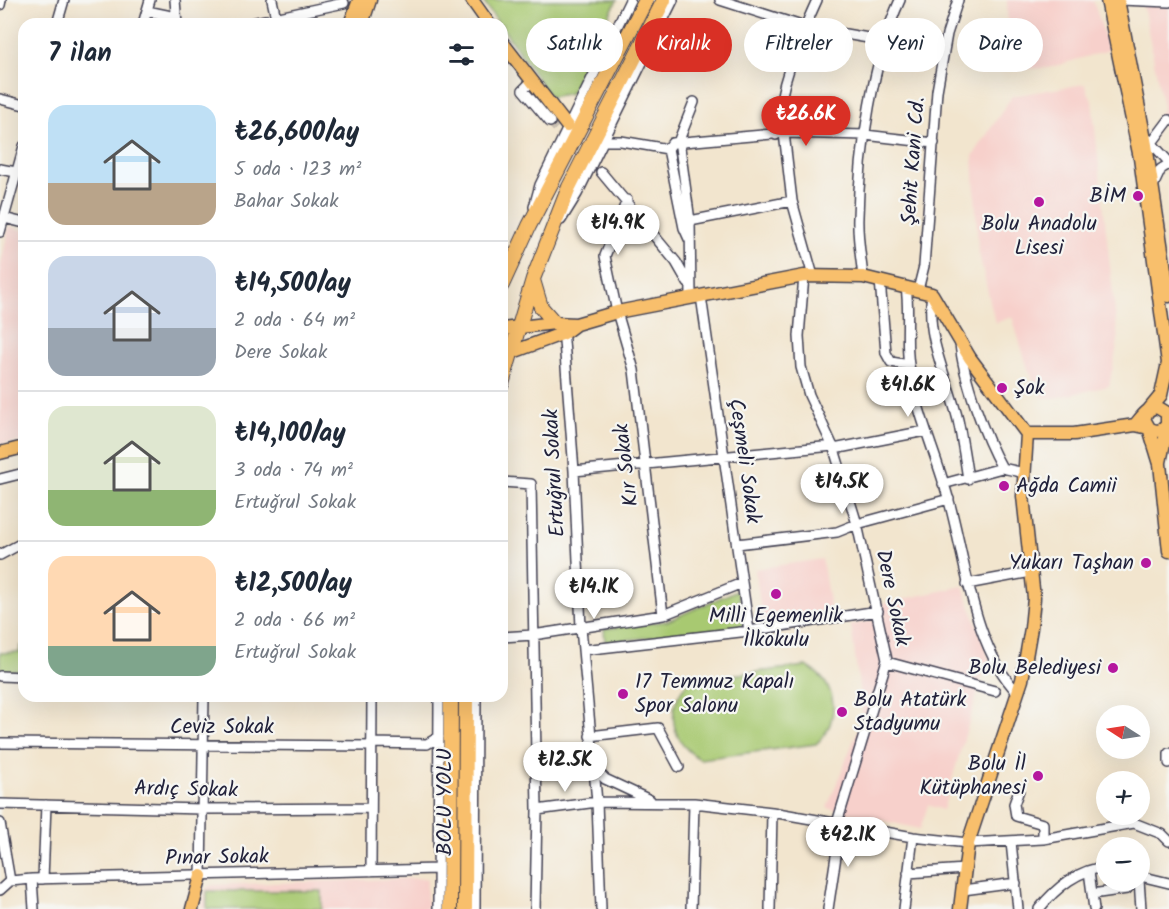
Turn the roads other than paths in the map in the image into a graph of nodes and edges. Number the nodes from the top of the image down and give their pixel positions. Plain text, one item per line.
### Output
1 (1, 0) edge
2 (64, 0) edge
3 (150, 0) edge
4 (175, 0) edge
5 (272, 0) edge
6 (359, 0) edge
7 (370, 0) edge
8 (472, 0) edge
9 (630, 0) edge
10 (646, 0) edge
11 (664, 0) edge
12 (673, 0) edge
13 (720, 0) edge
14 (817, 0) edge
15 (900, 0) edge
16 (958, 0) edge
17 (1107, 0) edge
18 (1119, 0) edge
19 (343, 2) edge
20 (1169, 2) edge
21 (740, 3) edge
22 (0, 5) edge
23 (147, 12) junction
24 (59, 18) edge
25 (145, 18) edge
26 (166, 18) edge
27 (176, 18) edge
28 (276, 18) joint
29 (348, 18) edge
30 (352, 18) edge
31 (364, 18) edge
32 (485, 18) edge
33 (781, 18) edge
34 (809, 18) edge
35 (893, 18) edge
36 (945, 44) edge
37 (508, 50) edge
38 (787, 72) edge
39 (878, 72) edge
40 (940, 72) edge
41 (531, 82) junction
42 (0, 99) edge
43 (694, 102) dead end
44 (18, 104) edge
45 (1169, 120) edge
46 (550, 122) tunnel mouth
47 (567, 126) junction
48 (780, 134) junction
49 (865, 135) junction
50 (1144, 138) junction
51 (679, 140) junction
52 (603, 141) junction
53 (934, 144) junction
54 (668, 149) junction
55 (1144, 158) junction
56 (1169, 162) edge
57 (0, 169) edge
58 (18, 169) edge
59 (16, 172) junction
60 (601, 172) tunnel mouth
61 (1153, 189) junction
62 (627, 200) junction
63 (792, 201) junction
64 (4, 218) junction
65 (690, 221) junction
66 (18, 222) edge
67 (529, 226) junction
68 (0, 229) edge
69 (689, 239) junction
70 (547, 242) junction
71 (689, 258) junction
72 (508, 261) edge
73 (679, 266) junction
74 (808, 276) junction
75 (863, 277) junction
76 (532, 279) junction
77 (880, 280) junction
78 (912, 289) junction
79 (694, 293) junction
80 (932, 294) junction
81 (1169, 296) edge
82 (617, 312) junction
83 (560, 326) junction
84 (517, 327) junction
85 (508, 328) edge
86 (960, 342) junction
87 (508, 349) edge
88 (508, 353) edge
89 (909, 365) junction
90 (1147, 412) junction
91 (1169, 417) edge
92 (1168, 421) edge
93 (1135, 425) junction
94 (1149, 428) junction
95 (925, 431) junction
96 (1027, 434) junction
97 (834, 447) junction
98 (18, 448) edge
99 (0, 453) edge
100 (18, 457) edge
101 (725, 458) junction
102 (0, 461) edge
103 (645, 466) junction
104 (1163, 466) edge
105 (1002, 468) junction
106 (574, 471) junction
107 (1025, 473) junction
108 (18, 474) edge
109 (0, 479) edge
110 (968, 479) junction
111 (508, 482) edge
112 (943, 484) junction
113 (949, 499) junction
114 (857, 524) junction
115 (737, 544) junction
116 (18, 545) edge
117 (1169, 551) edge
118 (0, 555) edge
119 (1031, 572) junction
120 (742, 583) junction
121 (967, 584) junction
122 (878, 611) junction
123 (663, 615) junction
124 (581, 628) junction
125 (749, 632) junction
126 (533, 635) junction
127 (508, 637) edge
128 (583, 650) junction
129 (886, 662) junction
130 (0, 676) edge
131 (18, 676) edge
132 (995, 691) dead end
133 (1018, 693) junction
134 (204, 702) edge
135 (372, 702) edge
136 (439, 702) edge
137 (451, 702) edge
138 (466, 702) edge
139 (476, 702) edge
140 (590, 736) junction
141 (439, 737) junction
142 (0, 742) edge
143 (202, 745) junction
144 (371, 745) junction
145 (1169, 753) edge
146 (1169, 763) edge
147 (593, 766) junction
148 (679, 767) dead end
149 (1019, 790) dead end
150 (597, 802) junction
151 (655, 802) junction
152 (694, 803) junction
153 (0, 804) edge
154 (46, 805) junction
155 (371, 808) junction
156 (202, 809) junction
157 (537, 810) junction
158 (772, 812) junction
159 (0, 823) edge
160 (839, 823) junction
161 (913, 837) junction
162 (1044, 839) junction
163 (1169, 841) edge
164 (1011, 842) junction
165 (968, 843) junction
166 (438, 869) junction
167 (964, 869) junction
168 (1096, 870) edge
169 (371, 871) junction
170 (1089, 871) junction
171 (908, 873) junction
172 (201, 876) junction
173 (1150, 878) edge
174 (32, 879) junction
175 (43, 879) junction
176 (10, 881) junction
177 (1169, 882) edge
178 (1016, 883) junction
179 (0, 890) edge
180 (963, 890) junction
181 (1113, 891) edge
182 (1140, 891) edge
183 (1092, 894) junction
184 (34, 909) edge
185 (192, 909) edge
186 (438, 909) edge
187 (450, 909) edge
188 (465, 909) edge
189 (475, 909) edge
190 (535, 909) edge
191 (601, 909) edge
192 (691, 909) edge
193 (770, 909) edge
194 (828, 909) edge
195 (904, 909) edge
196 (960, 909) edge
197 (1018, 909) edge
198 (1039, 909) edge
199 (1094, 909) edge
200 (1141, 909) edge

1 - 22 street
2 - 24 street
3 - 23 street
4 - 27 street
5 - 28 street
6 - 30 main road
7 - 31 main road
8 - 32 main road
9 - 47 street
10 - 67 highway
11 - 70 highway
12 - 52 street
13 - 21 street
14 - 34 street
15 - 35 street
16 - 36 street, Şehit Kani Cd.
17 - 50 main road
18 - 20 street
18 - 50 main road
19 - 28 street
19 - 29 street
21 - 33 street
23 - 25 street
23 - 26 street
37 - 41 main road
38 - 48 street
39 - 49 street
40 - 53 street, Şehit Kani Cd.
41 - 46 street
41 - 47 main road
42 - 44 street
43 - 51 street
45 - 50 street
47 - 67 street
48 - 49 street
48 - 51 street
48 - 63 street
49 - 53 street
49 - 75 street
50 - 55 main road
50 - 56 street
51 - 54 street
51 - 65 street
52 - 54 street
52 - 70 street
53 - 78 street, Şehit Kani Cd.
54 - 69 street
55 - 56 street
55 - 61 main road
55 - 90 main road
56 - 61 street
57 - 59 street
58 - 59 street
59 - 64 street
60 - 62 street
61 - 81 main road
62 - 73 street
62 - 82 street, Kır Sokak
63 - 65 street
63 - 74 street
64 - 66 street
64 - 68 street
65 - 69 street
67 - 72 highway
69 - 71 street
70 - 76 highway
71 - 73 street
71 - 79 street
73 - 79 street
74 - 75 main road
74 - 79 main road
74 - 97 street, Dere Sokak
75 - 77 main road
76 - 83 highway
76 - 84 highway
77 - 78 main road
77 - 89 street
78 - 80 main road
78 - 89 street, Şehit Kani Cd.
79 - 82 main road
79 - 101 street, Çeşmeli Sokak
80 - 86 main road
80 - 110 street
82 - 83 main road
82 - 103 street, Kır Sokak
83 - 84 main road
83 - 88 main road
83 - 106 street, Ertuğrul Sokak
84 - 85 main road
84 - 87 highway
86 - 96 main road
86 - 105 street
89 - 95 street, Şehit Kani Cd.
90 - 92 main road
90 - 93 main road
90 - 94 main road
91 - 92 main road
92 - 94 main road
92 - 104 main road
93 - 94 main road
93 - 96 main road
94 - 104 main road
95 - 97 street
95 - 112 street, Şehit Kani Cd.
96 - 107 main road
97 - 101 street
97 - 114 street, Dere Sokak
98 - 99 main road
100 - 102 main road
101 - 103 street
101 - 115 street, Çeşmeli Sokak
103 - 106 street
103 - 123 street, Kır Sokak
104 - 117 main road
105 - 107 street
105 - 110 street
106 - 124 street, Ertuğrul Sokak
107 - 119 main road
108 - 109 street
110 - 112 street
111 - 126 street
112 - 113 street, Şehit Kani Cd.
113 - 114 street
113 - 121 street, Şehit Kani Cd.
114 - 115 street
114 - 122 street, Dere Sokak
115 - 120 street, Çeşmeli Sokak
116 - 118 street
119 - 121 street
119 - 133 main road
120 - 123 street
120 - 125 street, Çeşmeli Sokak
121 - 133 street, Şehit Kani Cd.
122 - 125 street
122 - 129 street, Dere Sokak
123 - 124 street
124 - 126 street
124 - 128 street, Ertuğrul Sokak
125 - 128 street
126 - 127 street
126 - 157 street
128 - 140 street, Ertuğrul Sokak
129 - 132 street
129 - 160 street, Dere Sokak
130 - 131 street
133 - 165 main road
134 - 143 street
135 - 144 street
136 - 141 street
137 - 187 highway
138 - 188 highway, BOLU YOLU
139 - 189 street
140 - 147 street, Ertuğrul Sokak
140 - 148 street
141 - 144 street, Ceviz Sokak
141 - 166 street
142 - 143 street, Ceviz Sokak
143 - 144 street, Ceviz Sokak
143 - 156 street
144 - 155 street
145 - 146 street
147 - 150 street, Ertuğrul Sokak
147 - 151 street
149 - 162 street
150 - 151 street
150 - 157 street
150 - 191 street, Ertuğrul Sokak
151 - 152 street
152 - 158 street
152 - 192 street
153 - 154 street, Ardıç Sokak
154 - 156 street, Ardıç Sokak
154 - 175 street
155 - 156 street, Ardıç Sokak
155 - 169 street
156 - 172 street
157 - 190 street
158 - 160 street
158 - 193 street
159 - 176 street
160 - 161 street
160 - 194 street, Dere Sokak
161 - 165 street
161 - 171 street
162 - 163 street
162 - 164 street
164 - 165 street
164 - 178 street
165 - 167 main road
166 - 169 street, Pınar Sokak
166 - 186 street
167 - 171 street
167 - 180 main road
168 - 170 street
169 - 172 street, Pınar Sokak
170 - 183 street
170 - 198 street
171 - 195 street
172 - 175 street, Pınar Sokak
172 - 185 main road
173 - 177 street
174 - 175 street, Pınar Sokak
174 - 176 street, Pınar Sokak
174 - 184 street
176 - 179 street
178 - 180 street
178 - 197 street
180 - 196 main road
181 - 183 street
182 - 200 street
183 - 199 street

